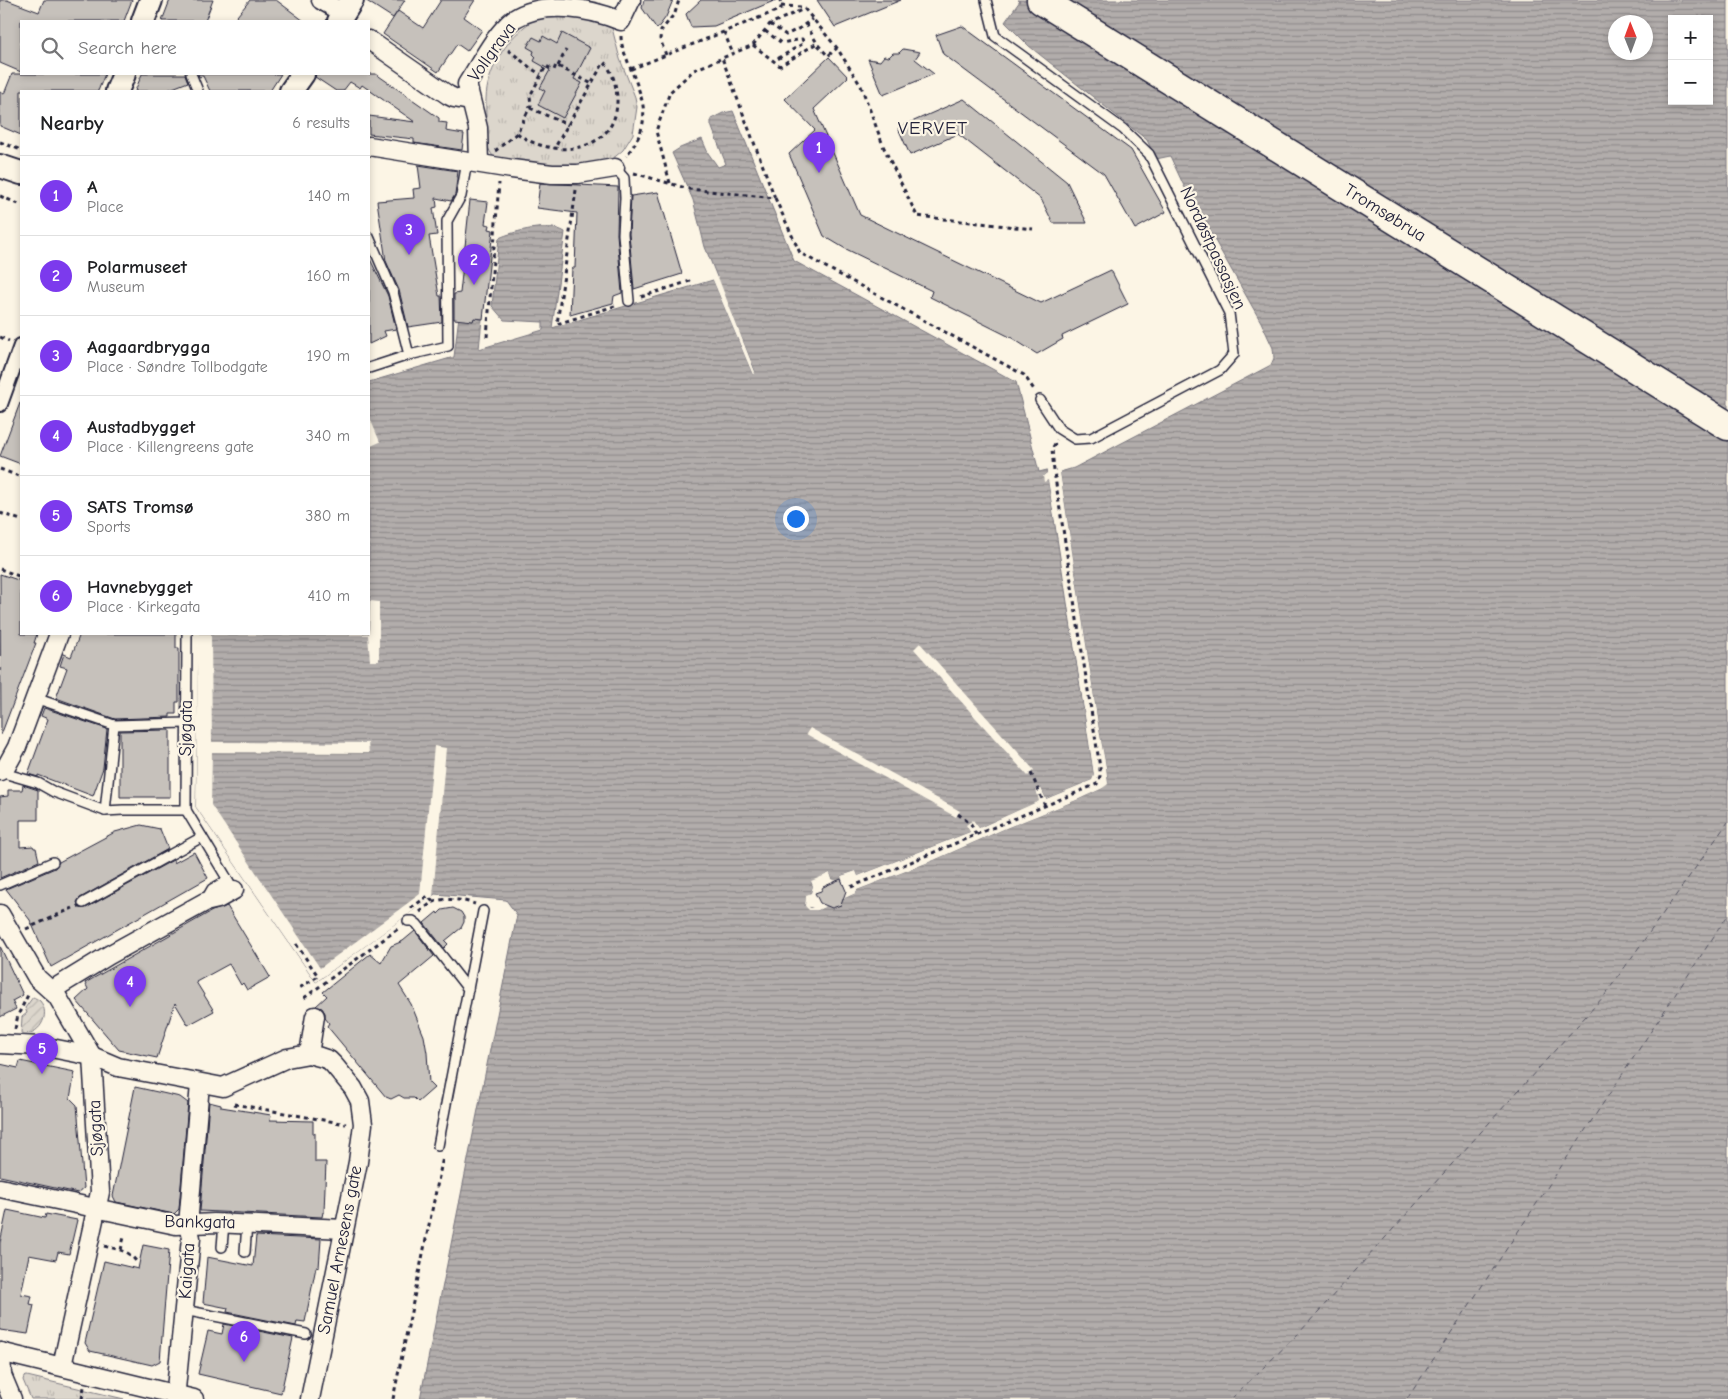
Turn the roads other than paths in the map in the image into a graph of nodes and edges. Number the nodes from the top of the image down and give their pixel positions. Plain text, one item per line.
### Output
1 (151, 0) edge
2 (321, 0) edge
3 (631, 0) edge
4 (986, 0) edge
5 (1042, 0) edge
6 (345, 12) edge
7 (143, 20) edge
8 (370, 41) edge
9 (124, 75) edge
10 (191, 75) edge
11 (302, 75) edge
12 (117, 90) edge
13 (198, 90) edge
14 (292, 90) edge
15 (470, 101) junction
16 (370, 146) edge
17 (473, 162) junction
18 (0, 166) edge
19 (614, 168) joint
20 (20, 173) edge
21 (370, 239) edge
22 (630, 301) road end
23 (20, 349) edge
24 (409, 355) junction
25 (370, 368) edge
26 (1040, 400) road end
27 (0, 404) edge
28 (1728, 426) edge
29 (59, 635) edge
30 (187, 635) edge
31 (35, 698) junction
32 (186, 723) junction
33 (114, 725) junction
34 (0, 772) edge
35 (186, 810) junction
36 (105, 811) junction
37 (202, 837) junction
38 (53, 862) dead end
39 (0, 884) edge
40 (231, 885) joint
41 (82, 903) road end
42 (483, 911) road end
43 (0, 914) edge
44 (408, 921) road end
45 (468, 989) junction
46 (52, 990) junction
47 (312, 1012) dead end
48 (0, 1044) edge
49 (309, 1054) junction
50 (92, 1056) junction
51 (200, 1084) junction
52 (438, 1146) dead end
53 (0, 1188) edge
54 (97, 1209) junction
55 (224, 1223) junction
56 (247, 1223) junction
57 (188, 1226) junction
58 (344, 1229) junction
59 (222, 1247) dead end
60 (245, 1252) dead end
61 (184, 1310) junction
62 (306, 1334) dead end
63 (0, 1352) edge
64 (62, 1366) junction
65 (176, 1397) edge
66 (12, 1399) edge
67 (194, 1399) edge
68 (310, 1399) edge

1 - 7 street
2 - 6 street
3 - 15 street, Vollgrava
4 - 26 lane, Nordøstpassasjen
5 - 28 main road, Tromsøbrua
8 - 15 street
9 - 12 street
10 - 13 lane
11 - 14 street
15 - 17 street, Vollgrava
16 - 17 street
17 - 19 street
17 - 24 lane
18 - 20 street
19 - 22 lane
21 - 24 lane
23 - 27 street
24 - 25 lane
29 - 31 street
30 - 32 lane, Sjøgata
31 - 33 lane
31 - 34 street
32 - 33 lane
32 - 35 lane, Sjøgata
33 - 36 lane
34 - 36 lane
35 - 36 lane
35 - 37 lane
37 - 40 lane
37 - 41 lane
38 - 39 lane
40 - 46 street
42 - 45 lane
43 - 46 street, Sjøgata
44 - 45 lane
45 - 52 lane
46 - 50 street, Sjøgata
47 - 49 street
48 - 50 street
49 - 51 street
49 - 58 street, Samuel Arnesens gate
50 - 51 street
50 - 54 street, Sjøgata
51 - 57 street, Kaigata
53 - 54 street, Bankgata
54 - 57 street, Bankgata
54 - 64 street, Sjøgata
55 - 56 street, Bankgata
55 - 57 street, Bankgata
55 - 59 lane
56 - 58 street, Bankgata
56 - 60 lane
57 - 61 street, Kaigata
58 - 68 street, Samuel Arnesens gate
61 - 62 lane
61 - 65 street, Kaigata
63 - 64 street
63 - 66 street
64 - 65 street
65 - 67 street

